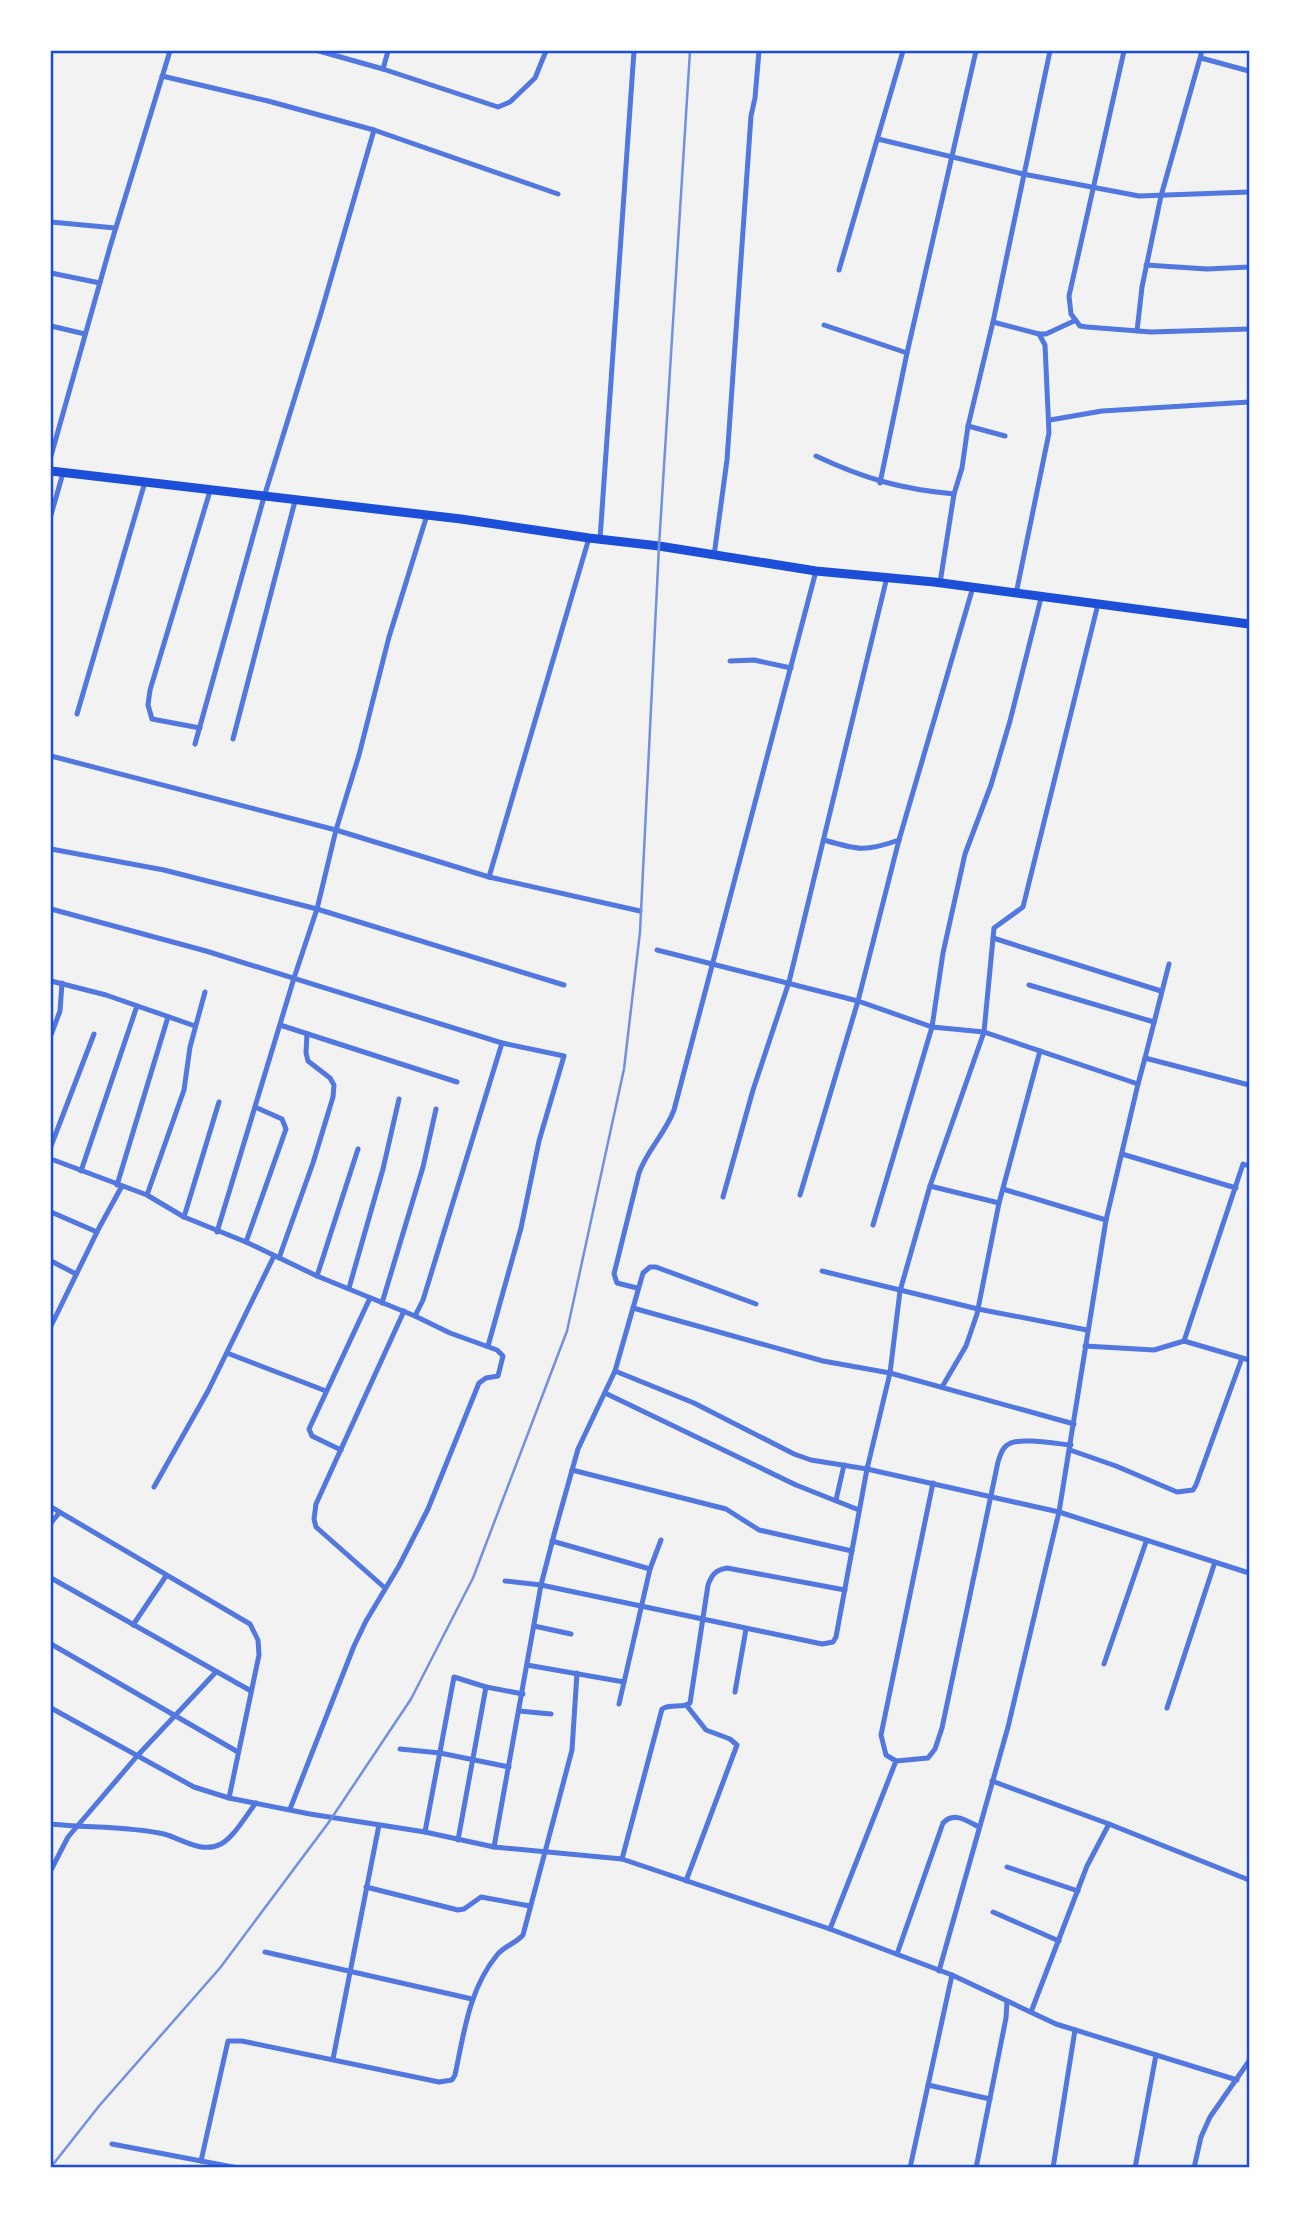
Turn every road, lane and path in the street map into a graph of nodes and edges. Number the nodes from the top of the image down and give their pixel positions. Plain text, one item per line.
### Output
1 (170, 51) edge
2 (319, 51) edge
3 (388, 51) edge
4 (546, 51) edge
5 (634, 51) edge
6 (759, 51) edge
7 (903, 51) edge
8 (976, 51) edge
9 (1050, 51) edge
10 (1124, 51) edge
11 (1202, 54) edge
12 (383, 69) junction
13 (1249, 71) edge
14 (162, 76) junction
15 (374, 130) junction
16 (878, 139) junction
17 (951, 157) junction
18 (1023, 174) junction
19 (1093, 188) junction
20 (1249, 192) edge
21 (558, 194) dead end
22 (1161, 196) junction
23 (51, 222) edge
24 (115, 228) junction
25 (1146, 265) junction
26 (1249, 267) edge
27 (839, 270) dead end
28 (51, 273) edge
29 (100, 283) junction
30 (993, 321) junction
31 (1074, 321) junction
32 (824, 325) dead end
33 (51, 326) edge
34 (1249, 329) edge
35 (1137, 331) junction
36 (85, 334) junction
37 (1039, 334) junction
38 (907, 353) junction
39 (1249, 402) edge
40 (1050, 420) junction
41 (968, 426) junction
42 (1004, 436) dead end
43 (51, 456) edge
44 (816, 456) dead end
45 (51, 471) edge
46 (63, 472) junction
47 (145, 482) junction
48 (880, 483) junction
49 (210, 491) junction
50 (954, 494) junction
51 (264, 497) junction
52 (295, 501) junction
53 (51, 515) edge
54 (427, 515) junction
55 (589, 538) junction
56 (600, 539) junction
57 (714, 556) junction
58 (816, 571) junction
59 (887, 577) junction
60 (940, 583) junction
61 (973, 587) junction
62 (1016, 594) junction
63 (1041, 598) junction
64 (1098, 604) junction
65 (1249, 624) edge
66 (730, 661) dead end
67 (791, 668) junction
68 (77, 714) dead end
69 (200, 728) junction
70 (233, 739) dead end
71 (195, 744) dead end
72 (51, 756) edge
73 (336, 830) junction
74 (824, 840) junction
75 (899, 840) junction
76 (51, 849) edge
77 (489, 877) junction
78 (51, 909) edge
79 (317, 909) junction
80 (640, 911) dead end
81 (993, 938) junction
82 (657, 950) dead end
83 (711, 962) junction
84 (1169, 964) dead end
85 (294, 978) junction
86 (51, 981) edge
87 (789, 982) junction
88 (62, 984) junction
89 (564, 985) dead end
90 (1029, 985) dead end
91 (1161, 991) junction
92 (205, 992) dead end
93 (858, 1001) junction
94 (137, 1006) junction
95 (169, 1017) junction
96 (1154, 1022) junction
97 (280, 1025) junction
98 (195, 1026) junction
99 (932, 1027) junction
100 (984, 1032) junction
101 (94, 1034) dead end
102 (307, 1034) junction
103 (51, 1035) edge
104 (502, 1043) junction
105 (1040, 1051) junction
106 (1145, 1058) junction
107 (457, 1082) dead end
108 (1139, 1084) junction
109 (1249, 1085) edge
110 (399, 1099) dead end
111 (219, 1102) dead end
112 (255, 1107) junction
113 (436, 1109) dead end
114 (51, 1146) edge
115 (358, 1149) dead end
116 (1122, 1154) junction
117 (51, 1160) edge
118 (1249, 1166) edge
119 (80, 1171) junction
120 (120, 1186) junction
121 (930, 1186) junction
122 (1236, 1188) junction
123 (1003, 1189) junction
124 (147, 1195) junction
125 (800, 1195) dead end
126 (723, 1196) dead end
127 (999, 1203) junction
128 (51, 1212) edge
129 (184, 1217) junction
130 (1105, 1220) junction
131 (873, 1225) dead end
132 (97, 1232) junction
133 (218, 1232) junction
134 (246, 1242) junction
135 (277, 1257) junction
136 (51, 1261) edge
137 (822, 1272) dead end
138 (76, 1274) junction
139 (317, 1276) junction
140 (349, 1288) junction
141 (637, 1288) junction
142 (900, 1291) junction
143 (370, 1298) junction
144 (382, 1303) junction
145 (756, 1304) dead end
146 (633, 1308) junction
147 (978, 1309) junction
148 (404, 1311) junction
149 (415, 1316) junction
150 (51, 1326) edge
151 (1087, 1330) junction
152 (1184, 1341) junction
153 (488, 1346) junction
154 (1085, 1346) junction
155 (227, 1353) junction
156 (1242, 1358) junction
157 (1249, 1360) edge
158 (615, 1371) junction
159 (890, 1373) junction
160 (942, 1387) junction
161 (326, 1391) junction
162 (605, 1393) junction
163 (1074, 1424) junction
164 (1070, 1448) junction
165 (341, 1450) junction
166 (844, 1465) junction
167 (867, 1469) junction
168 (572, 1470) junction
169 (933, 1483) junction
170 (154, 1487) dead end
171 (990, 1498) junction
172 (836, 1500) junction
173 (51, 1507) edge
174 (859, 1510) junction
175 (59, 1513) junction
176 (1059, 1513) junction
177 (51, 1523) edge
178 (662, 1540) dead end
179 (552, 1541) junction
180 (1146, 1542) junction
181 (852, 1551) junction
182 (1215, 1562) junction
183 (649, 1569) junction
184 (1249, 1570) edge
185 (166, 1576) junction
186 (51, 1578) edge
187 (505, 1581) dead end
188 (541, 1585) junction
189 (385, 1588) junction
190 (845, 1590) junction
191 (640, 1606) junction
192 (704, 1620) junction
193 (132, 1625) junction
194 (534, 1626) junction
195 (746, 1629) junction
196 (570, 1634) dead end
197 (51, 1644) edge
198 (1104, 1664) dead end
199 (527, 1665) junction
200 (216, 1672) junction
201 (577, 1673) junction
202 (624, 1682) junction
203 (486, 1687) junction
204 (251, 1691) junction
205 (735, 1692) dead end
206 (523, 1694) junction
207 (619, 1704) dead end
208 (687, 1706) junction
209 (1167, 1708) dead end
210 (52, 1709) edge
211 (519, 1711) junction
212 (551, 1714) dead end
213 (176, 1716) junction
214 (400, 1749) dead end
215 (238, 1752) junction
216 (440, 1753) junction
217 (138, 1755) junction
218 (473, 1760) junction
219 (896, 1761) junction
220 (509, 1767) junction
221 (992, 1781) junction
222 (229, 1798) junction
223 (256, 1803) junction
224 (289, 1809) junction
225 (51, 1824) edge
226 (1109, 1824) junction
227 (379, 1825) junction
228 (77, 1826) junction
229 (979, 1827) junction
230 (425, 1832) junction
231 (458, 1840) junction
232 (494, 1847) junction
233 (544, 1852) junction
234 (622, 1859) junction
235 (1007, 1867) dead end
236 (51, 1870) edge
237 (1249, 1880) edge
238 (686, 1881) junction
239 (366, 1887) junction
240 (1078, 1891) junction
241 (530, 1906) junction
242 (993, 1912) dead end
243 (830, 1929) junction
244 (1059, 1941) junction
245 (265, 1952) dead end
246 (897, 1954) junction
247 (939, 1971) junction
248 (351, 1972) junction
249 (952, 1975) junction
250 (472, 1998) junction
251 (1007, 2001) junction
252 (1031, 2012) junction
253 (1075, 2030) junction
254 (1156, 2055) junction
255 (332, 2059) junction
256 (1248, 2065) edge
257 (1237, 2080) junction
258 (928, 2085) junction
259 (990, 2099) junction
260 (112, 2144) dead end
261 (186, 2158) junction
262 (201, 2161) junction
263 (183, 2168) edge
264 (238, 2168) edge
265 (910, 2168) edge
266 (976, 2168) edge
267 (1053, 2168) edge
268 (1135, 2168) edge
269 (1194, 2168) edge

1 - 14 street
2 - 12 street
3 - 12 street
4 - 12 street
5 - 56 street
6 - 57 street
7 - 16 street
8 - 17 street
9 - 18 street
10 - 19 street
11 - 13 street
11 - 22 street
14 - 15 street
14 - 24 street
15 - 21 street
15 - 51 street
16 - 17 street
16 - 27 street
17 - 18 street
17 - 38 street
18 - 19 street
18 - 30 street
19 - 22 street
19 - 31 street
20 - 22 street
22 - 25 street
23 - 24 street
24 - 29 street
25 - 26 street
25 - 35 street
28 - 29 street
29 - 36 street
30 - 37 street
30 - 41 street
31 - 35 street
31 - 37 street
32 - 38 street
33 - 36 street
34 - 35 street
36 - 43 street
37 - 40 street
38 - 48 street
39 - 40 street
40 - 62 street
41 - 42 street
41 - 50 street
44 - 48 street
45 - 46 main road
46 - 47 main road
46 - 53 street
47 - 49 main road
47 - 68 street
48 - 50 street
49 - 51 main road
49 - 69 street
50 - 60 street
51 - 52 main road
51 - 69 street
52 - 54 main road
52 - 70 street
54 - 55 main road
54 - 73 street
55 - 56 main road
55 - 77 street
56 - 57 main road
57 - 58 main road
58 - 59 main road
58 - 67 street
59 - 60 main road
59 - 74 street
60 - 61 main road
61 - 62 main road
61 - 75 street
62 - 63 main road
63 - 64 main road
63 - 99 street
64 - 65 main road
64 - 81 street
66 - 67 street
67 - 83 street
69 - 71 street
72 - 73 street
73 - 77 street
73 - 79 street
74 - 75 street
74 - 87 street
75 - 93 street
76 - 79 street
77 - 80 street
78 - 85 street
79 - 85 street
79 - 89 street
81 - 91 street
81 - 100 street
82 - 83 street
83 - 87 street
83 - 141 street
84 - 91 street
85 - 97 street
85 - 104 street
86 - 88 street
87 - 93 street
87 - 126 street
88 - 94 street
88 - 103 street
90 - 96 street
91 - 96 street
92 - 98 street
93 - 99 street
93 - 125 street
94 - 95 street
94 - 119 street
95 - 98 street
95 - 120 street
96 - 106 street
97 - 102 street
97 - 112 street
98 - 124 street
99 - 100 street
99 - 131 street
100 - 105 street
100 - 121 street
101 - 114 street
102 - 107 street
102 - 135 street
104 - 149 street
104 - 153 street
105 - 108 street
105 - 123 street
106 - 108 street
106 - 109 street
108 - 116 street
110 - 140 street
111 - 129 street
112 - 133 street
112 - 134 street
113 - 144 street
115 - 139 street
116 - 122 street
116 - 130 street
117 - 119 street
118 - 122 street
119 - 120 street
120 - 124 street
120 - 132 street
121 - 127 street
121 - 142 street
122 - 152 street
123 - 127 street
123 - 130 street
124 - 129 street
127 - 147 street
128 - 132 street
129 - 133 street
130 - 151 street
132 - 138 street
133 - 134 street
134 - 135 street
135 - 139 street
135 - 155 street
136 - 138 street
137 - 142 street
138 - 150 street
139 - 140 street
140 - 143 street
141 - 145 street
141 - 146 street
142 - 147 street
142 - 159 street
143 - 144 street
143 - 161 street
144 - 148 street
146 - 158 street
146 - 159 street
147 - 151 street
147 - 160 street
148 - 149 street
148 - 165 street
149 - 153 street
151 - 154 street
152 - 154 street
152 - 156 street
153 - 189 street
154 - 163 street
155 - 161 street
155 - 170 street
156 - 157 street
156 - 164 street
158 - 162 street
158 - 166 street
159 - 160 street
159 - 167 street
160 - 163 street
161 - 165 street
162 - 168 street
162 - 172 street
163 - 164 street
164 - 171 street
164 - 176 street
165 - 189 street
166 - 167 street
166 - 172 street
167 - 169 street
167 - 174 street
168 - 179 street
168 - 181 street
169 - 171 street
169 - 219 street
171 - 176 street
171 - 219 street
172 - 174 street
173 - 175 street
174 - 181 street
175 - 177 street
175 - 185 street
176 - 180 street
176 - 221 street
178 - 183 street
179 - 183 street
179 - 188 street
180 - 182 street
180 - 198 street
181 - 190 street
182 - 184 street
182 - 209 street
183 - 191 street
185 - 193 street
185 - 204 street
186 - 193 street
187 - 188 street
188 - 191 street
188 - 194 street
189 - 224 street
190 - 192 street
190 - 195 street
191 - 192 street
191 - 202 street
192 - 195 street
192 - 208 street
193 - 200 street
194 - 196 street
194 - 199 street
195 - 205 street
197 - 213 street
199 - 201 street
199 - 206 street
200 - 204 street
200 - 213 street
201 - 202 street
201 - 233 street
202 - 207 street
203 - 206 street
203 - 216 street
203 - 218 street
204 - 215 street
206 - 211 street
208 - 234 street
208 - 238 street
210 - 217 street
211 - 212 street
211 - 220 street
213 - 215 street
213 - 217 street
214 - 216 street
215 - 222 street
216 - 218 street
216 - 230 street
217 - 222 street
217 - 228 street
218 - 220 street
218 - 231 street
219 - 243 street
220 - 232 street
221 - 226 street
221 - 229 street
222 - 223 street
223 - 224 street
223 - 228 street
224 - 227 street
225 - 228 street
226 - 237 street
226 - 240 street
227 - 230 street
227 - 239 street
228 - 236 street
229 - 246 street
229 - 247 street
230 - 231 street
231 - 232 street
232 - 233 street
233 - 234 street
233 - 241 street
234 - 238 street
235 - 240 street
238 - 243 street
239 - 241 street
239 - 248 street
240 - 244 street
241 - 250 street
242 - 244 street
243 - 246 street
244 - 252 street
245 - 248 street
246 - 247 street
247 - 249 street
248 - 250 street
248 - 255 street
249 - 251 street
249 - 258 street
250 - 255 street
251 - 252 street
251 - 259 street
252 - 253 street
253 - 254 street
253 - 267 street
254 - 257 street
254 - 268 street
255 - 262 street
256 - 257 street
257 - 269 street
258 - 259 street
258 - 265 street
259 - 266 street
260 - 261 street
261 - 262 street
261 - 263 street
262 - 264 street

